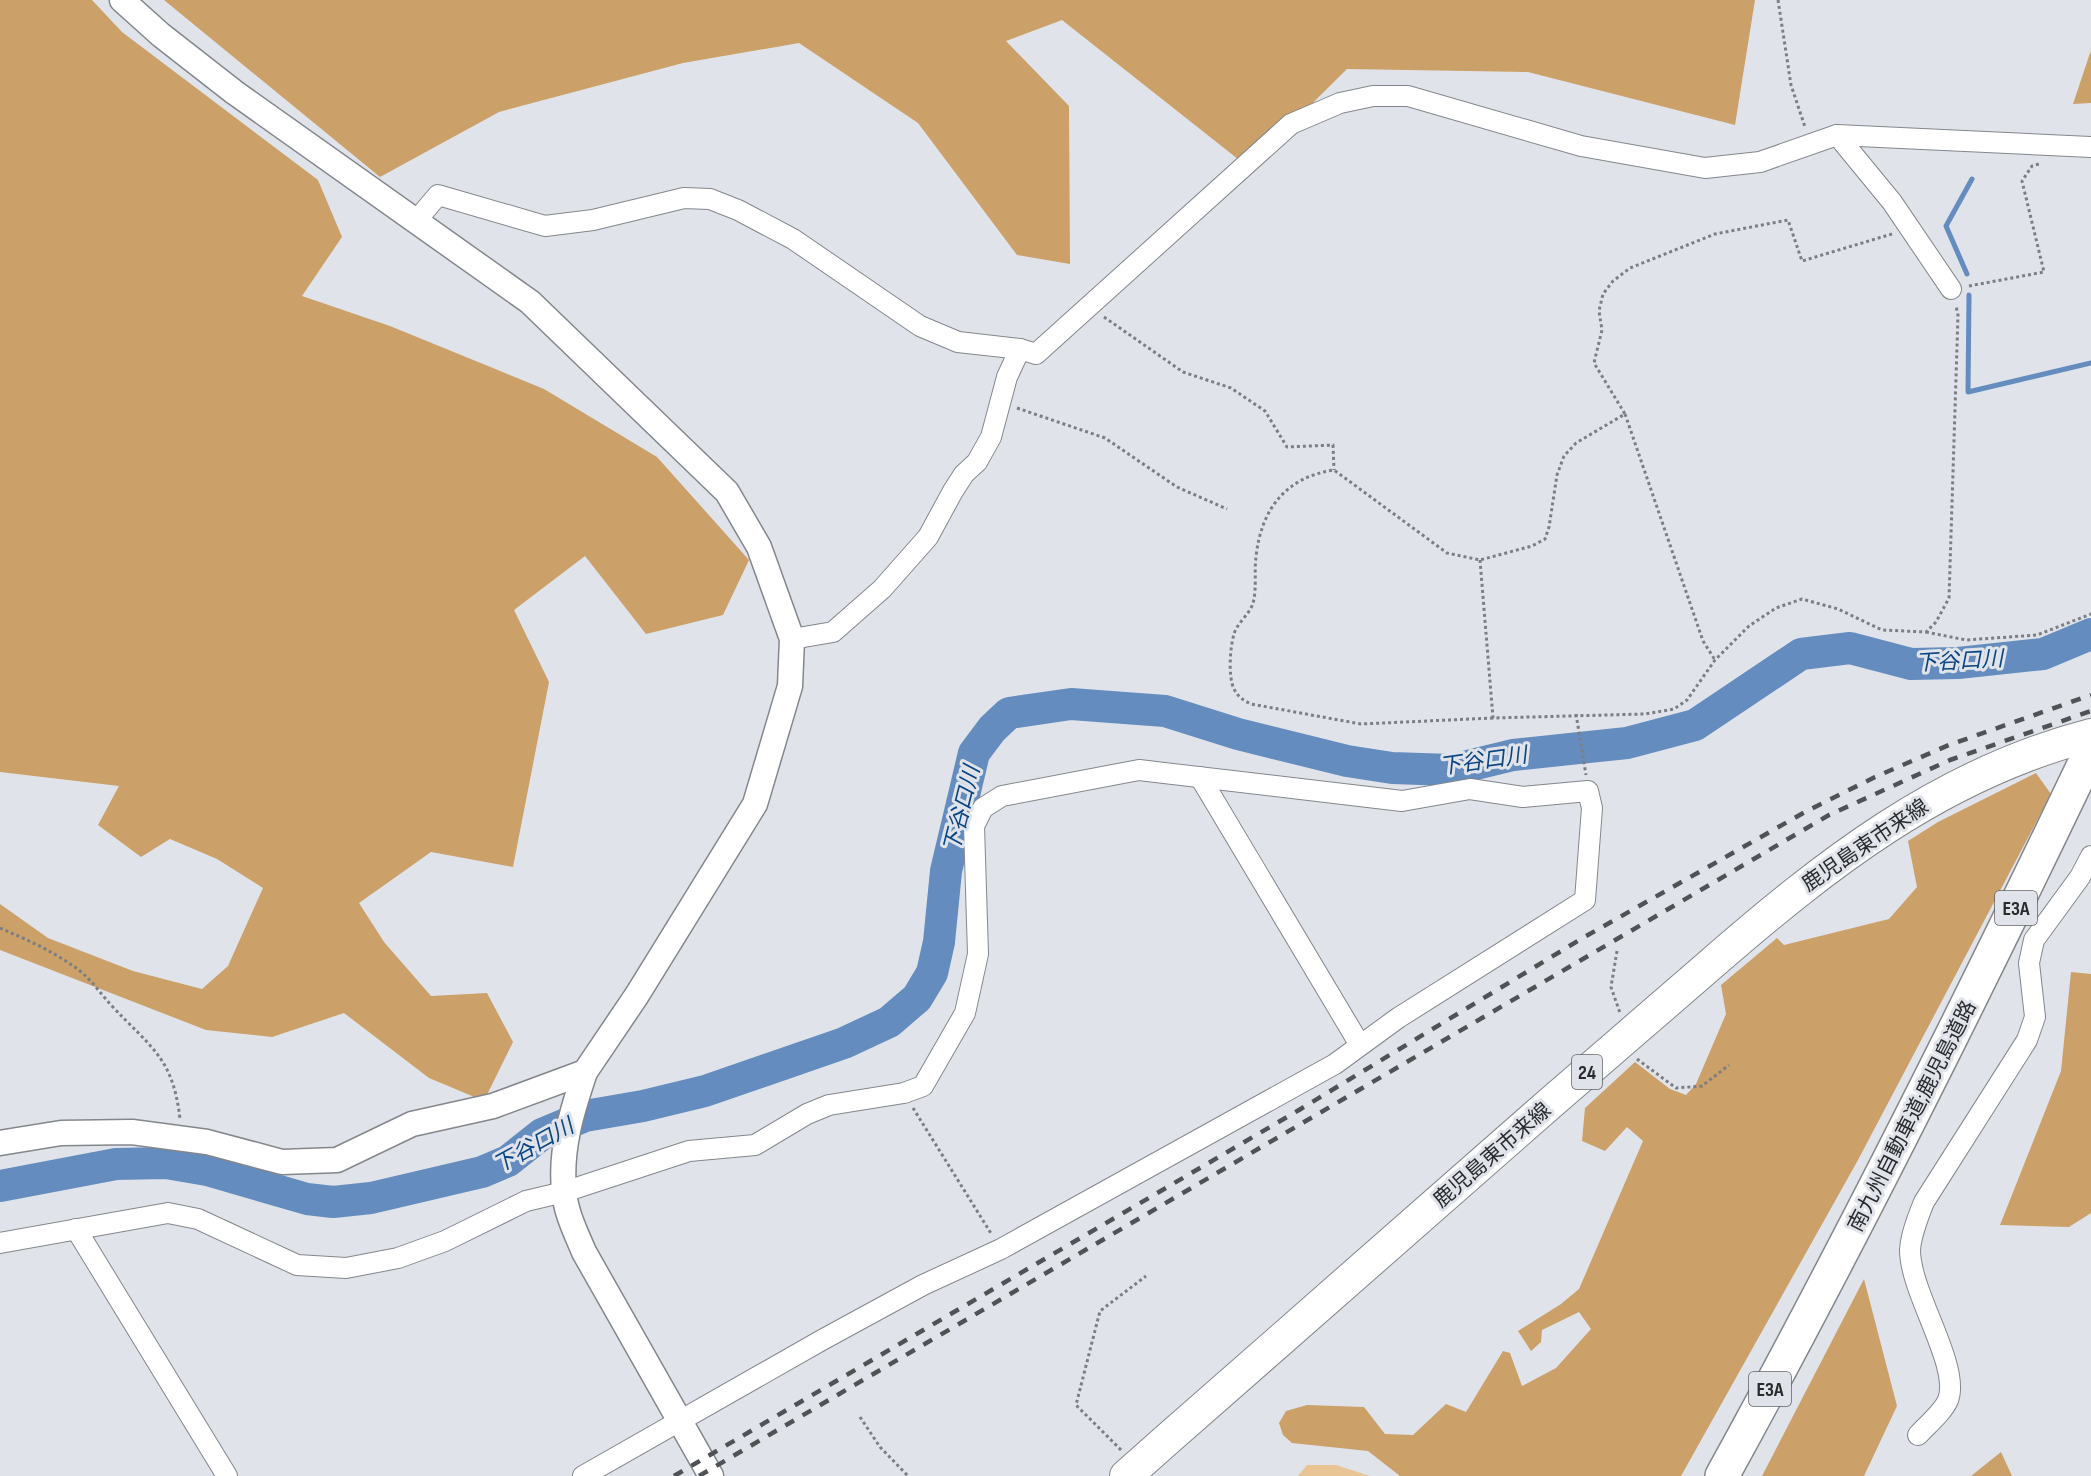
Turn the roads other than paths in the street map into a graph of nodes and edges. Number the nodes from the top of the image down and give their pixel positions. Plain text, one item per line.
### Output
1 (122, 0) edge
2 (1837, 135) junction
3 (2091, 147) edge
4 (416, 221) junction
5 (1950, 289) road end
6 (1020, 348) junction
7 (792, 639) junction
8 (2091, 735) edge
9 (2091, 750) edge
10 (1200, 777) junction
11 (2091, 856) edge
12 (1360, 1045) junction
13 (585, 1072) junction
14 (0, 1143) edge
15 (564, 1192) junction
16 (76, 1229) junction
17 (0, 1243) edge
18 (1817, 1302) junction
19 (679, 1422) junction
20 (1918, 1435) dead end
21 (1131, 1471) edge
22 (226, 1476) edge
23 (583, 1476) edge
24 (711, 1476) edge
25 (1708, 1476) edge
26 (1722, 1476) edge
27 (1736, 1476) edge

1 - 4 street
2 - 3 street
2 - 5 street
2 - 6 street
4 - 6 street
4 - 7 street
6 - 7 street
7 - 13 street
8 - 21 main road, 鹿児島東市来線 / 24
9 - 18 highway, 南九州自動車道;鹿児島道路 / E3A
10 - 12 street
10 - 12 street
10 - 15 street
11 - 20 street
12 - 19 street
13 - 14 street
13 - 15 street
15 - 16 street
15 - 19 street
16 - 17 street
16 - 22 street
18 - 25 highway
18 - 26 highway, 南九州自動車道;鹿児島道路 / E3A
18 - 27 highway
19 - 23 street
19 - 24 street

